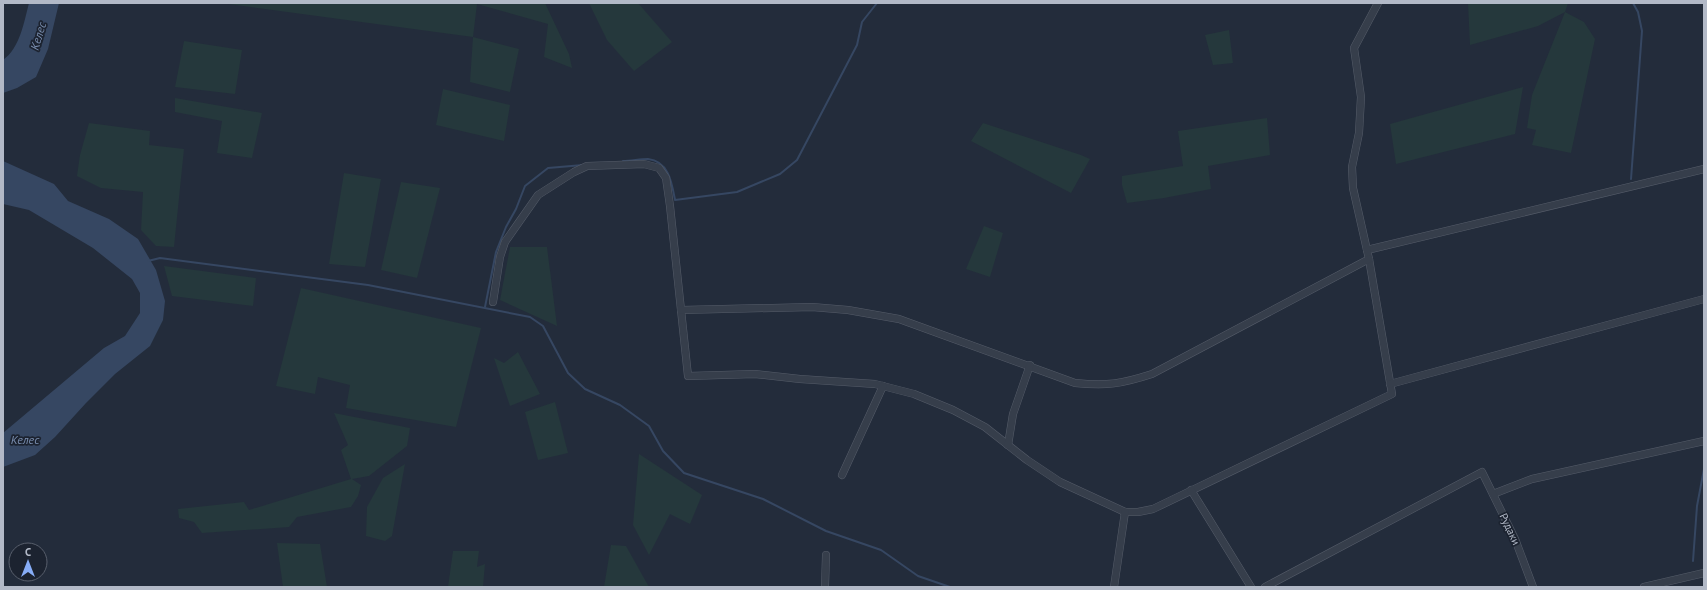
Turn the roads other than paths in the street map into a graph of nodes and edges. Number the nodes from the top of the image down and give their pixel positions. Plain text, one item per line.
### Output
1 (1378, 3) edge
2 (1704, 168) edge
3 (1367, 250) junction
4 (1369, 259) junction
5 (1704, 299) edge
6 (493, 302) dead end
7 (681, 310) junction
8 (1030, 365) junction
9 (1390, 384) junction
10 (883, 386) junction
11 (1704, 441) edge
12 (1008, 445) junction
13 (842, 475) dead end
14 (1191, 490) junction
15 (1493, 494) junction
16 (1125, 512) junction
17 (826, 554) dead end
18 (1704, 573) edge
19 (1652, 586) edge
20 (825, 587) edge
21 (1114, 587) edge
22 (1251, 587) edge
23 (1265, 587) edge
24 (1533, 587) edge
25 (1644, 587) edge

1 - 3 street
2 - 3 street
3 - 4 street
4 - 8 street
4 - 9 street
5 - 9 street
6 - 7 street
7 - 8 street
7 - 10 street
8 - 12 street
9 - 14 street
10 - 12 street
10 - 13 street
11 - 15 street
12 - 16 street
14 - 16 street
14 - 22 street
15 - 23 street, Рудаки
15 - 24 street, Рудаки
16 - 21 street
17 - 20 street
18 - 19 street
19 - 25 street

